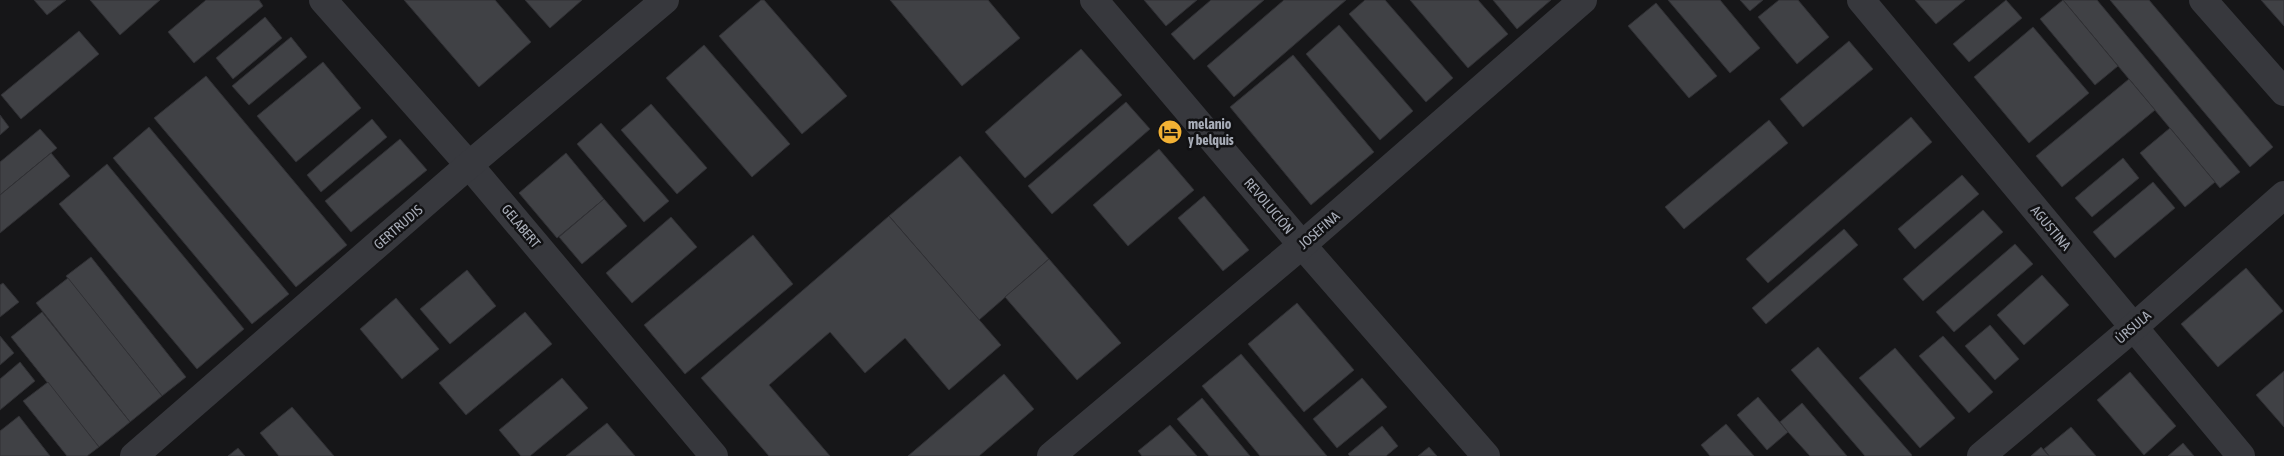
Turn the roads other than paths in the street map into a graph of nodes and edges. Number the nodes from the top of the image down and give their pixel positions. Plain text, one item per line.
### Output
1 (323, 0) edge
2 (665, 0) edge
3 (1094, 0) edge
4 (1583, 0) edge
5 (1861, 0) edge
6 (2203, 0) edge
7 (2284, 92) edge
8 (469, 165) junction
9 (2284, 195) edge
10 (1302, 245) junction
11 (2134, 327) junction
12 (134, 456) edge
13 (714, 456) edge
14 (1051, 456) edge
15 (1486, 456) edge
16 (1981, 456) edge
17 (2241, 456) edge

1 - 8 street, GELABERT
2 - 8 street, GERTRUDIS
3 - 10 street, REVOLUCIÓN
4 - 10 street, JOSEFINA
5 - 11 street, AGUSTINA
6 - 7 street
8 - 12 street, GERTRUDIS
8 - 13 street, GELABERT
9 - 11 street, ÚRSULA
10 - 14 street, JOSEFINA
10 - 15 street, REVOLUCIÓN
11 - 16 street, ÚRSULA
11 - 17 street, AGUSTINA

